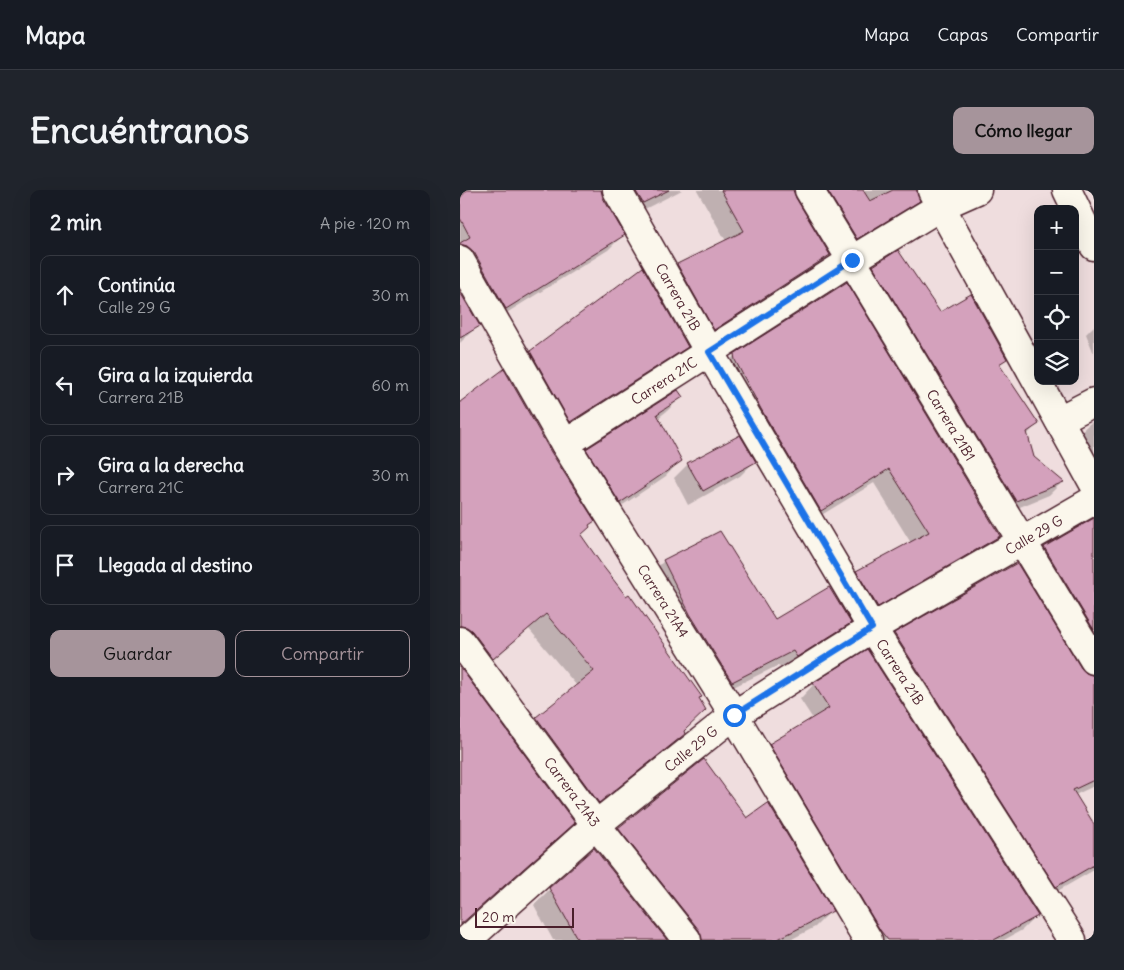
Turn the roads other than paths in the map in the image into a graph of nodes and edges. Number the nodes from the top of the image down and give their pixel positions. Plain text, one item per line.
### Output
1 (617, 190) edge
2 (809, 190) edge
3 (977, 190) edge
4 (1067, 190) edge
5 (936, 198) edge
6 (1094, 246) edge
7 (460, 260) edge
8 (852, 260) junction
9 (709, 352) junction
10 (1094, 402) edge
11 (1059, 420) junction
12 (565, 444) junction
13 (1094, 484) edge
14 (1094, 500) edge
15 (1022, 542) junction
16 (872, 628) junction
17 (460, 641) edge
18 (1094, 660) edge
19 (734, 715) junction
20 (596, 825) junction
21 (470, 932) edge
22 (687, 940) edge
23 (868, 940) edge
24 (1072, 940) edge

1 - 9 street, Carrera 21B
2 - 8 street, Carrera 21B1
3 - 5 street, Carrera 21C
4 - 6 street
5 - 8 street, Carrera 21C
5 - 11 street
7 - 12 street, Carrera 21A4
8 - 9 street, Carrera 21C
8 - 15 street, Carrera 21B1
9 - 12 street, Carrera 21C
9 - 16 street, Carrera 21B
10 - 11 street
11 - 13 street
12 - 19 street, Carrera 21A4
14 - 15 street, Calle 29 G
15 - 16 street, Calle 29 G
15 - 18 street, Carrera 21B1
16 - 19 street, Calle 29 G
16 - 24 street, Carrera 21B
17 - 20 street, Carrera 21A3
19 - 20 street, Calle 29 G
19 - 23 street, Carrera 21A4
20 - 21 street, Calle 29 G
20 - 22 street, Carrera 21A3

